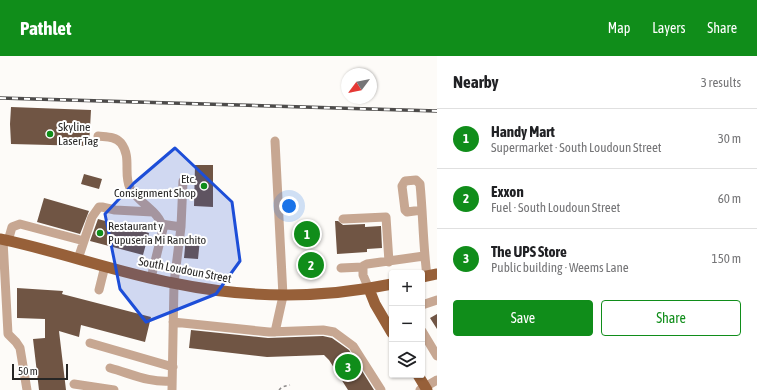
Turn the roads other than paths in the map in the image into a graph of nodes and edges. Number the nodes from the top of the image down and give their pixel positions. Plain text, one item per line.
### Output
1 (98, 136) dead end
2 (275, 141) dead end
3 (184, 181) dead end
4 (422, 210) junction
5 (153, 212) junction
6 (343, 219) dead end
7 (162, 224) junction
8 (181, 227) junction
9 (4, 240) edge
10 (84, 241) junction
11 (424, 256) junction
12 (78, 259) junction
13 (389, 262) junction
14 (105, 266) junction
15 (341, 268) dead end
16 (363, 268) junction
17 (429, 276) edge
18 (151, 278) junction
19 (174, 283) junction
20 (389, 285) edge
21 (369, 289) junction
22 (99, 290) dead end
23 (283, 296) junction
24 (437, 300) edge
25 (425, 304) edge
26 (173, 322) junction
27 (389, 328) edge
28 (275, 332) junction
29 (425, 336) edge
30 (90, 343) dead end
31 (437, 356) edge
32 (172, 367) junction
33 (110, 368) dead end
34 (419, 378) edge
35 (437, 380) edge
36 (74, 384) dead end
37 (172, 385) edge
38 (100, 389) edge
39 (424, 389) edge
40 (26, 390) edge
41 (114, 390) edge
42 (381, 390) edge

1 - 5 lane
2 - 23 lane
3 - 8 lane
4 - 4 lane
4 - 11 lane
5 - 7 lane
5 - 10 lane
6 - 13 lane
7 - 8 lane
7 - 18 lane
8 - 19 lane
9 - 10 lane
9 - 12 main road, South Loudoun Street
9 - 40 lane
10 - 12 lane
11 - 13 lane
11 - 17 lane
12 - 14 main road, South Loudoun Street
13 - 16 lane
14 - 18 main road, South Loudoun Street
14 - 22 lane
15 - 16 lane
16 - 21 lane
18 - 19 main road, South Loudoun Street
19 - 23 main road, South Loudoun Street
19 - 26 lane
20 - 21 main road, South Loudoun Street
21 - 23 main road, South Loudoun Street
21 - 27 main road
23 - 28 lane
24 - 25 lane
26 - 28 lane
26 - 32 lane
28 - 42 lane
29 - 31 lane
30 - 32 lane
32 - 37 lane
33 - 37 lane
34 - 39 main road
35 - 39 lane
36 - 38 lane
38 - 41 lane

